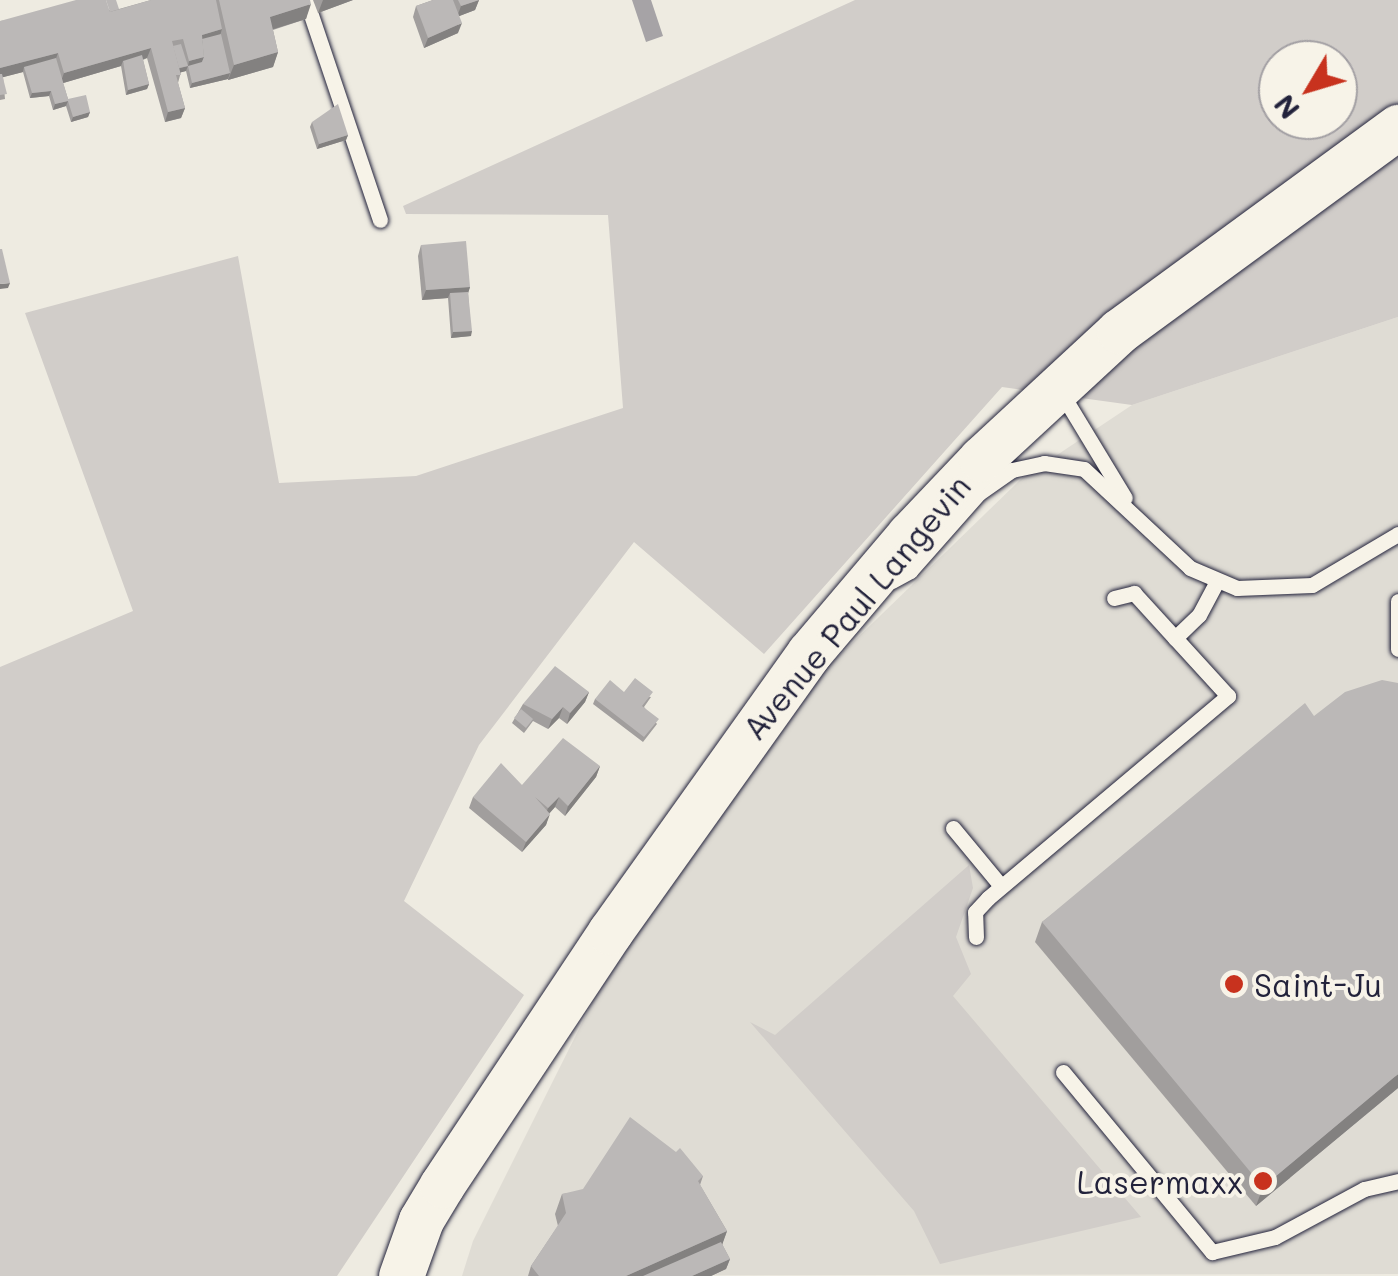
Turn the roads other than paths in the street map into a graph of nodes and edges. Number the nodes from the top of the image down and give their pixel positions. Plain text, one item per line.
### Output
1 (306, 0) edge
2 (1398, 127) edge
3 (380, 220) dead end
4 (1057, 386) junction
5 (1132, 510) junction
6 (1398, 534) edge
7 (1216, 582) junction
8 (1114, 598) dead end
9 (1398, 601) edge
10 (851, 604) junction
11 (1174, 638) junction
12 (1398, 648) edge
13 (952, 828) dead end
14 (1001, 886) junction
15 (976, 936) dead end
16 (1063, 1072) dead end
17 (1398, 1181) edge
18 (407, 1268) edge

1 - 3 lane
2 - 4 main road, Avenue Paul Langevin
4 - 5 lane
4 - 10 main road, Avenue Paul Langevin
5 - 7 lane
5 - 10 lane
6 - 7 lane
7 - 11 lane
8 - 11 lane
9 - 12 lane
10 - 18 main road, Avenue Paul Langevin
11 - 14 lane
13 - 14 lane
14 - 15 lane
16 - 17 lane

